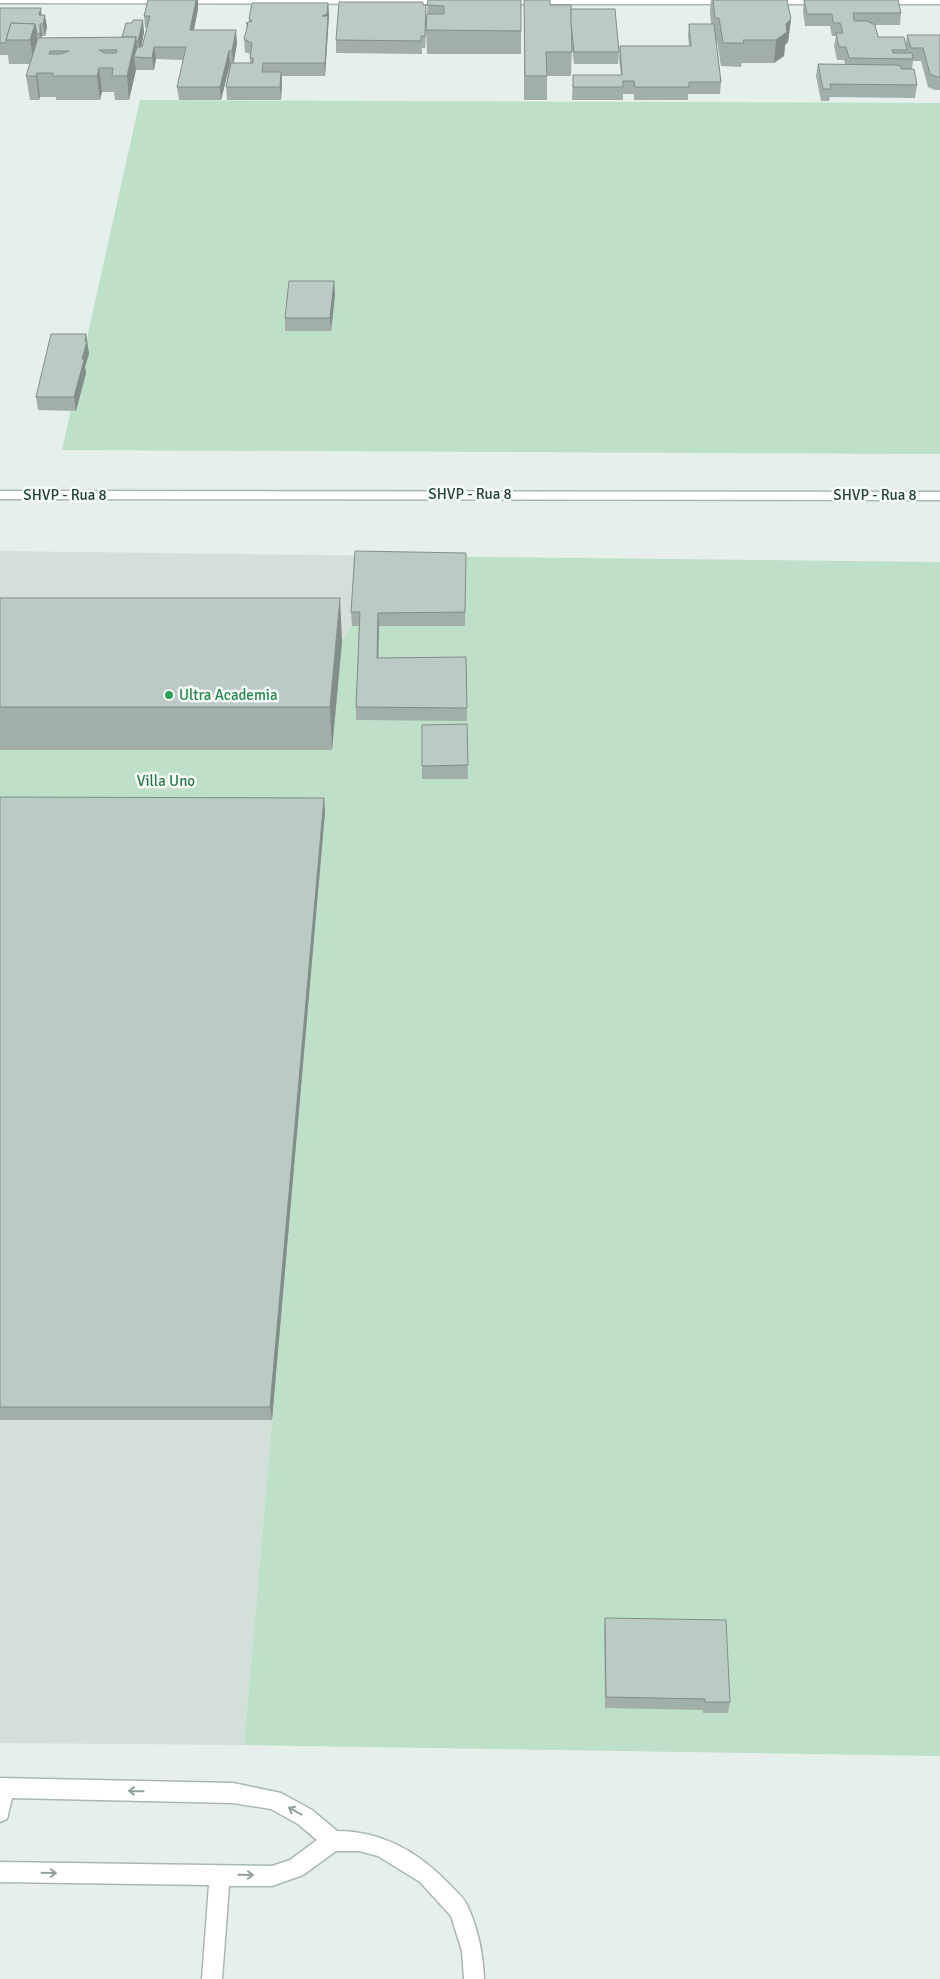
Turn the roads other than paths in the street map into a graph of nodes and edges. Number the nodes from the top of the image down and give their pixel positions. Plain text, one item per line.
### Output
1 (0, 0) edge
2 (454, 1) edge
3 (492, 1) edge
4 (750, 1) edge
5 (834, 1) edge
6 (874, 1) edge
7 (940, 1) edge
8 (0, 495) edge
9 (940, 496) edge
10 (2, 1788) edge
11 (0, 1812) edge
12 (333, 1841) junction
13 (0, 1872) edge
14 (220, 1875) junction
15 (212, 1979) edge
16 (474, 1979) edge

1 - 2 street
3 - 4 street
4 - 5 street
6 - 7 street
8 - 9 street, SHVP - Rua 8
10 - 11 street
12 -> 10 street
14 -> 12 street
12 - 16 street
13 -> 14 street
14 - 15 street

